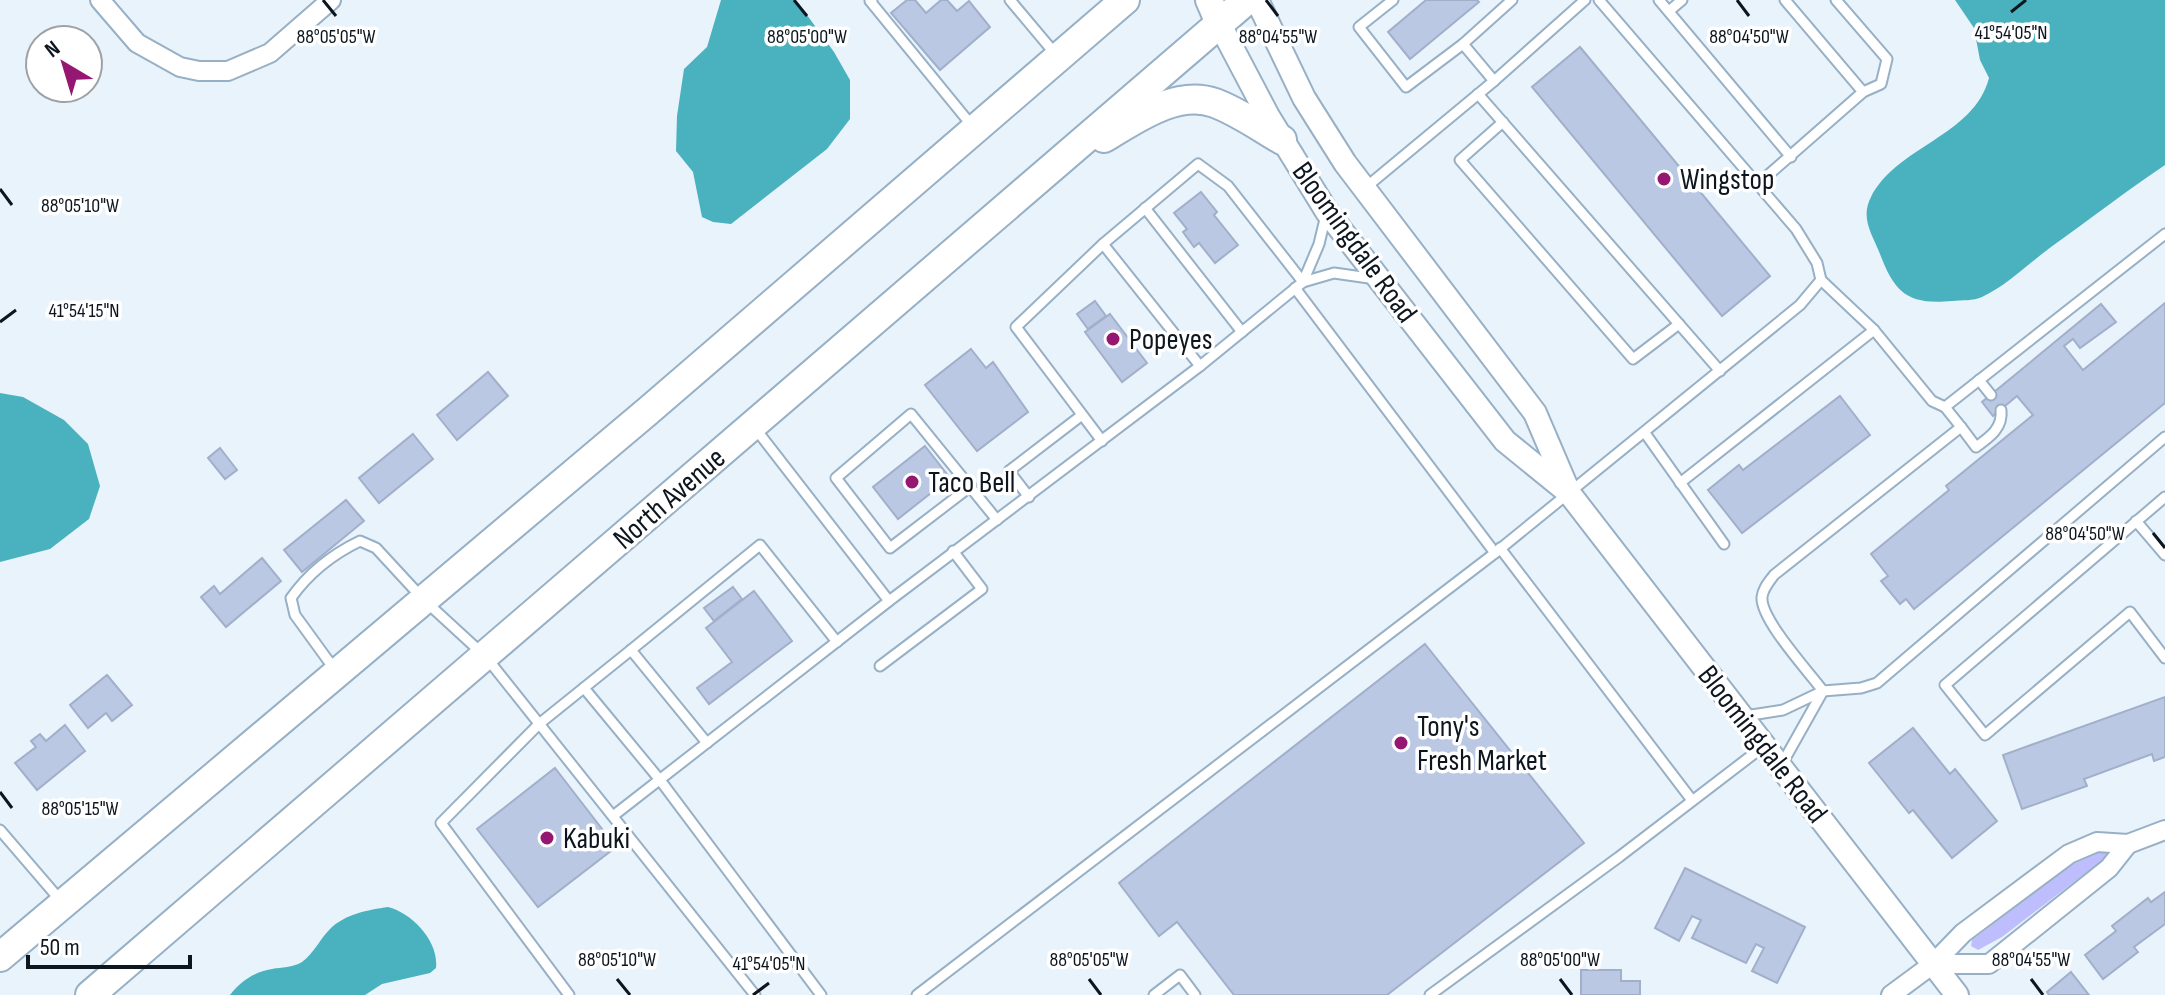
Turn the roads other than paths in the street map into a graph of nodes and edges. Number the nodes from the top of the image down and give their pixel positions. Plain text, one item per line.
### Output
1 (100, 0) edge
2 (331, 0) edge
3 (872, 0) edge
4 (1010, 0) edge
5 (1247, 0) edge
6 (1257, 0) edge
7 (1393, 0) edge
8 (1512, 0) edge
9 (1585, 0) edge
10 (1599, 0) edge
11 (1659, 0) edge
12 (1682, 0) edge
13 (1785, 0) edge
14 (1836, 0) edge
15 (1114, 4) edge
16 (1669, 11) junction
17 (1214, 12) edge
18 (1463, 44) junction
19 (1058, 58) junction
20 (1494, 81) junction
21 (1863, 92) junction
22 (1478, 94) junction
23 (1503, 122) junction
24 (975, 130) junction
25 (1282, 140) junction
26 (1791, 157) junction
27 (1042, 176) junction
28 (1758, 184) junction
29 (1364, 189) junction
30 (1145, 208) junction
31 (1327, 212) junction
32 (2165, 234) edge
33 (1103, 244) junction
34 (1379, 279) junction
35 (1821, 280) junction
36 (1299, 285) junction
37 (1679, 324) junction
38 (1874, 330) junction
39 (1242, 332) junction
40 (1200, 366) junction
41 (1720, 371) junction
42 (1979, 380) junction
43 (1991, 395) dead end
44 (1945, 407) junction
45 (2001, 410) dead end
46 (1082, 415) junction
47 (753, 425) junction
48 (1961, 427) junction
49 (1645, 433) junction
50 (2165, 437) edge
51 (1102, 441) junction
52 (1680, 483) junction
53 (971, 486) junction
54 (1569, 493) junction
55 (1029, 497) junction
56 (2165, 497) edge
57 (997, 520) junction
58 (2136, 521) junction
59 (1724, 544) dead end
60 (1497, 550) junction
61 (953, 551) junction
62 (2165, 555) edge
63 (424, 600) junction
64 (889, 601) junction
65 (837, 642) junction
66 (631, 650) junction
67 (486, 657) junction
68 (2165, 658) edge
69 (880, 666) dead end
70 (337, 673) junction
71 (584, 688) junction
72 (1823, 691) junction
73 (1742, 716) junction
74 (539, 724) junction
75 (707, 743) junction
76 (1764, 746) junction
77 (1780, 767) junction
78 (660, 780) junction
79 (1691, 799) junction
80 (613, 816) junction
81 (0, 830) edge
82 (2165, 830) edge
83 (2128, 844) junction
84 (63, 904) junction
85 (0, 957) edge
86 (1933, 964) junction
87 (90, 995) edge
88 (569, 995) edge
89 (755, 995) edge
90 (821, 995) edge
91 (917, 995) edge
92 (1154, 995) edge
93 (1195, 995) edge
94 (1430, 995) edge
95 (1891, 995) edge
96 (1957, 995) edge

1 - 2 street
3 - 24 lane
4 - 19 lane
5 - 17 main road, North Avenue
6 - 29 street, Bloomingdale Road
7 - 18 lane
8 - 18 lane
9 - 20 lane
10 - 28 lane
11 - 16 lane
12 - 16 lane
13 - 21 lane
14 - 21 lane
15 - 19 main road
16 - 26 lane
17 - 25 street, Bloomingdale Road
17 - 27 main road, North Avenue
18 - 20 lane
19 - 24 main road
20 - 22 lane
21 - 26 lane
22 - 23 lane
22 - 29 lane
23 - 37 lane
23 - 37 lane
24 - 63 main road
25 - 27 main road
25 - 31 street, Bloomingdale Road
26 - 28 lane
27 - 47 main road, North Avenue
28 - 35 lane
29 - 54 street, Bloomingdale Road
30 - 33 lane
30 - 36 lane
30 - 39 lane
31 - 34 street, Bloomingdale Road
31 - 36 lane
32 - 42 lane
33 - 40 lane
33 - 46 lane
34 - 36 lane
34 - 54 street, Bloomingdale Road
35 - 38 lane
35 - 41 lane
36 - 39 lane
36 - 60 lane
37 - 41 lane
38 - 44 lane
38 - 52 lane
39 - 40 lane
40 - 51 lane
41 - 49 lane
42 - 43 lane
42 - 44 lane
44 - 48 lane
45 - 48 lane
46 - 51 lane
46 - 55 lane
47 - 64 lane
47 - 67 main road, North Avenue
48 - 72 lane
49 - 52 lane
49 - 54 lane
50 - 72 lane
51 - 55 lane
52 - 59 lane
53 - 53 lane
53 - 57 lane
54 - 60 lane
54 - 73 street, Bloomingdale Road
55 - 57 lane
56 - 58 lane
57 - 61 lane
58 - 62 lane
58 - 68 lane
60 - 79 lane
60 - 91 lane
61 - 64 lane
61 - 69 lane
63 - 67 lane
63 - 70 main road
63 - 70 lane
64 - 65 lane
65 - 66 lane
65 - 75 lane
66 - 71 lane
66 - 75 lane
67 - 74 lane
67 - 87 main road, North Avenue
70 - 84 main road
71 - 74 lane
71 - 78 lane
72 - 73 lane
72 - 77 lane
73 - 76 street, Bloomingdale Road
74 - 80 lane
74 - 88 lane
75 - 78 lane
76 - 77 street, Bloomingdale Road
76 - 79 lane
77 - 86 street, Bloomingdale Road
78 - 80 lane
78 - 90 lane
79 - 94 lane
80 - 89 lane
81 - 84 lane
82 - 83 street
83 - 86 street
83 - 86 street
84 - 85 main road
86 - 95 street
86 - 96 street, Bloomingdale Road
92 - 93 lane

